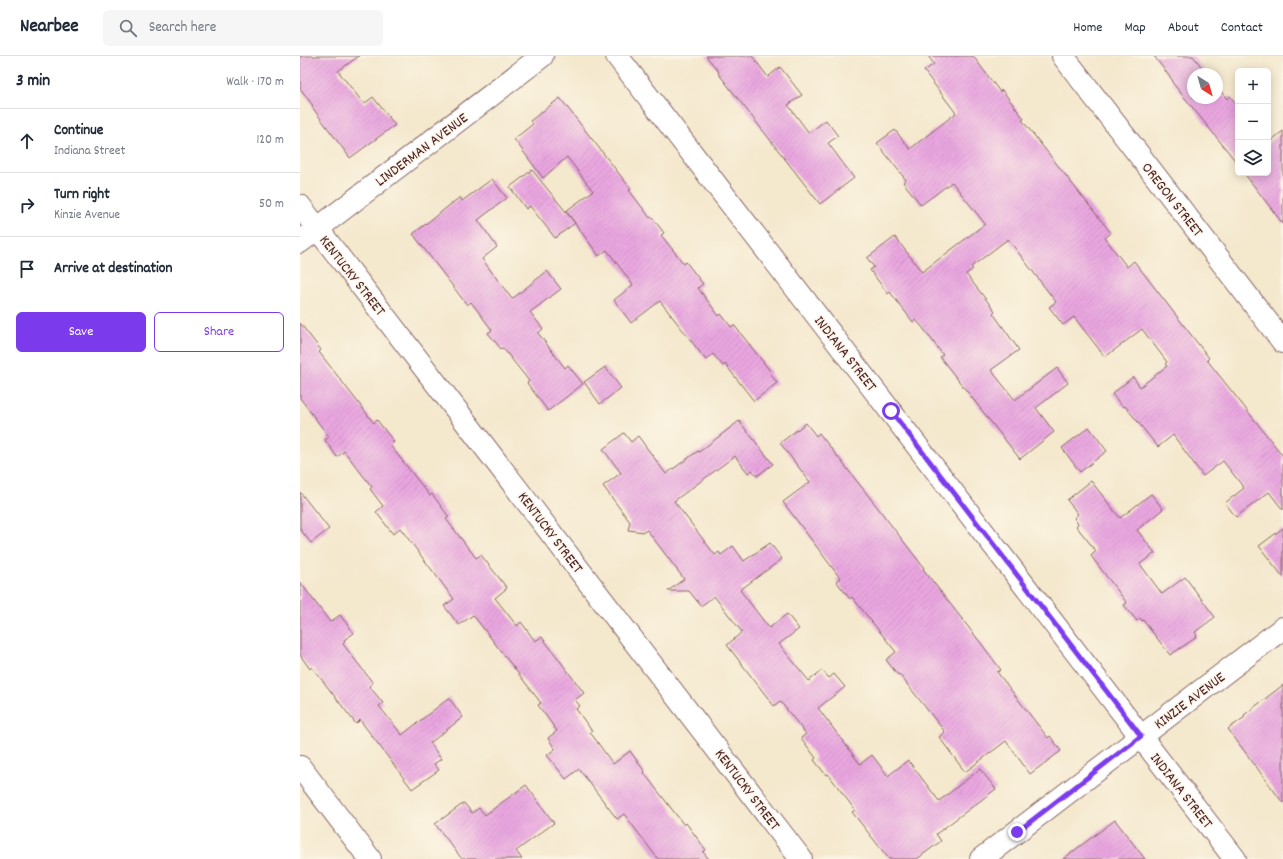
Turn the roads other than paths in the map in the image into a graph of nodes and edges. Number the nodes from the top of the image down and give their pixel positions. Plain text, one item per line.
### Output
1 (542, 56) edge
2 (617, 56) edge
3 (1063, 56) edge
4 (300, 206) edge
5 (317, 228) junction
6 (300, 242) edge
7 (1283, 342) edge
8 (1283, 628) edge
9 (1141, 736) junction
10 (300, 767) edge
11 (370, 859) edge
12 (801, 859) edge
13 (981, 859) edge
14 (1235, 859) edge

1 - 5 street, LINDERMAN AVENUE
2 - 9 street, INDIANA STREET
3 - 7 street, OREGON STREET
4 - 5 street, KENTUCKY STREET
5 - 6 street, LINDERMAN AVENUE
5 - 12 street, KENTUCKY STREET
8 - 9 street, KINZIE AVENUE
9 - 13 street, KINZIE AVENUE
9 - 14 street, INDIANA STREET
10 - 11 street

